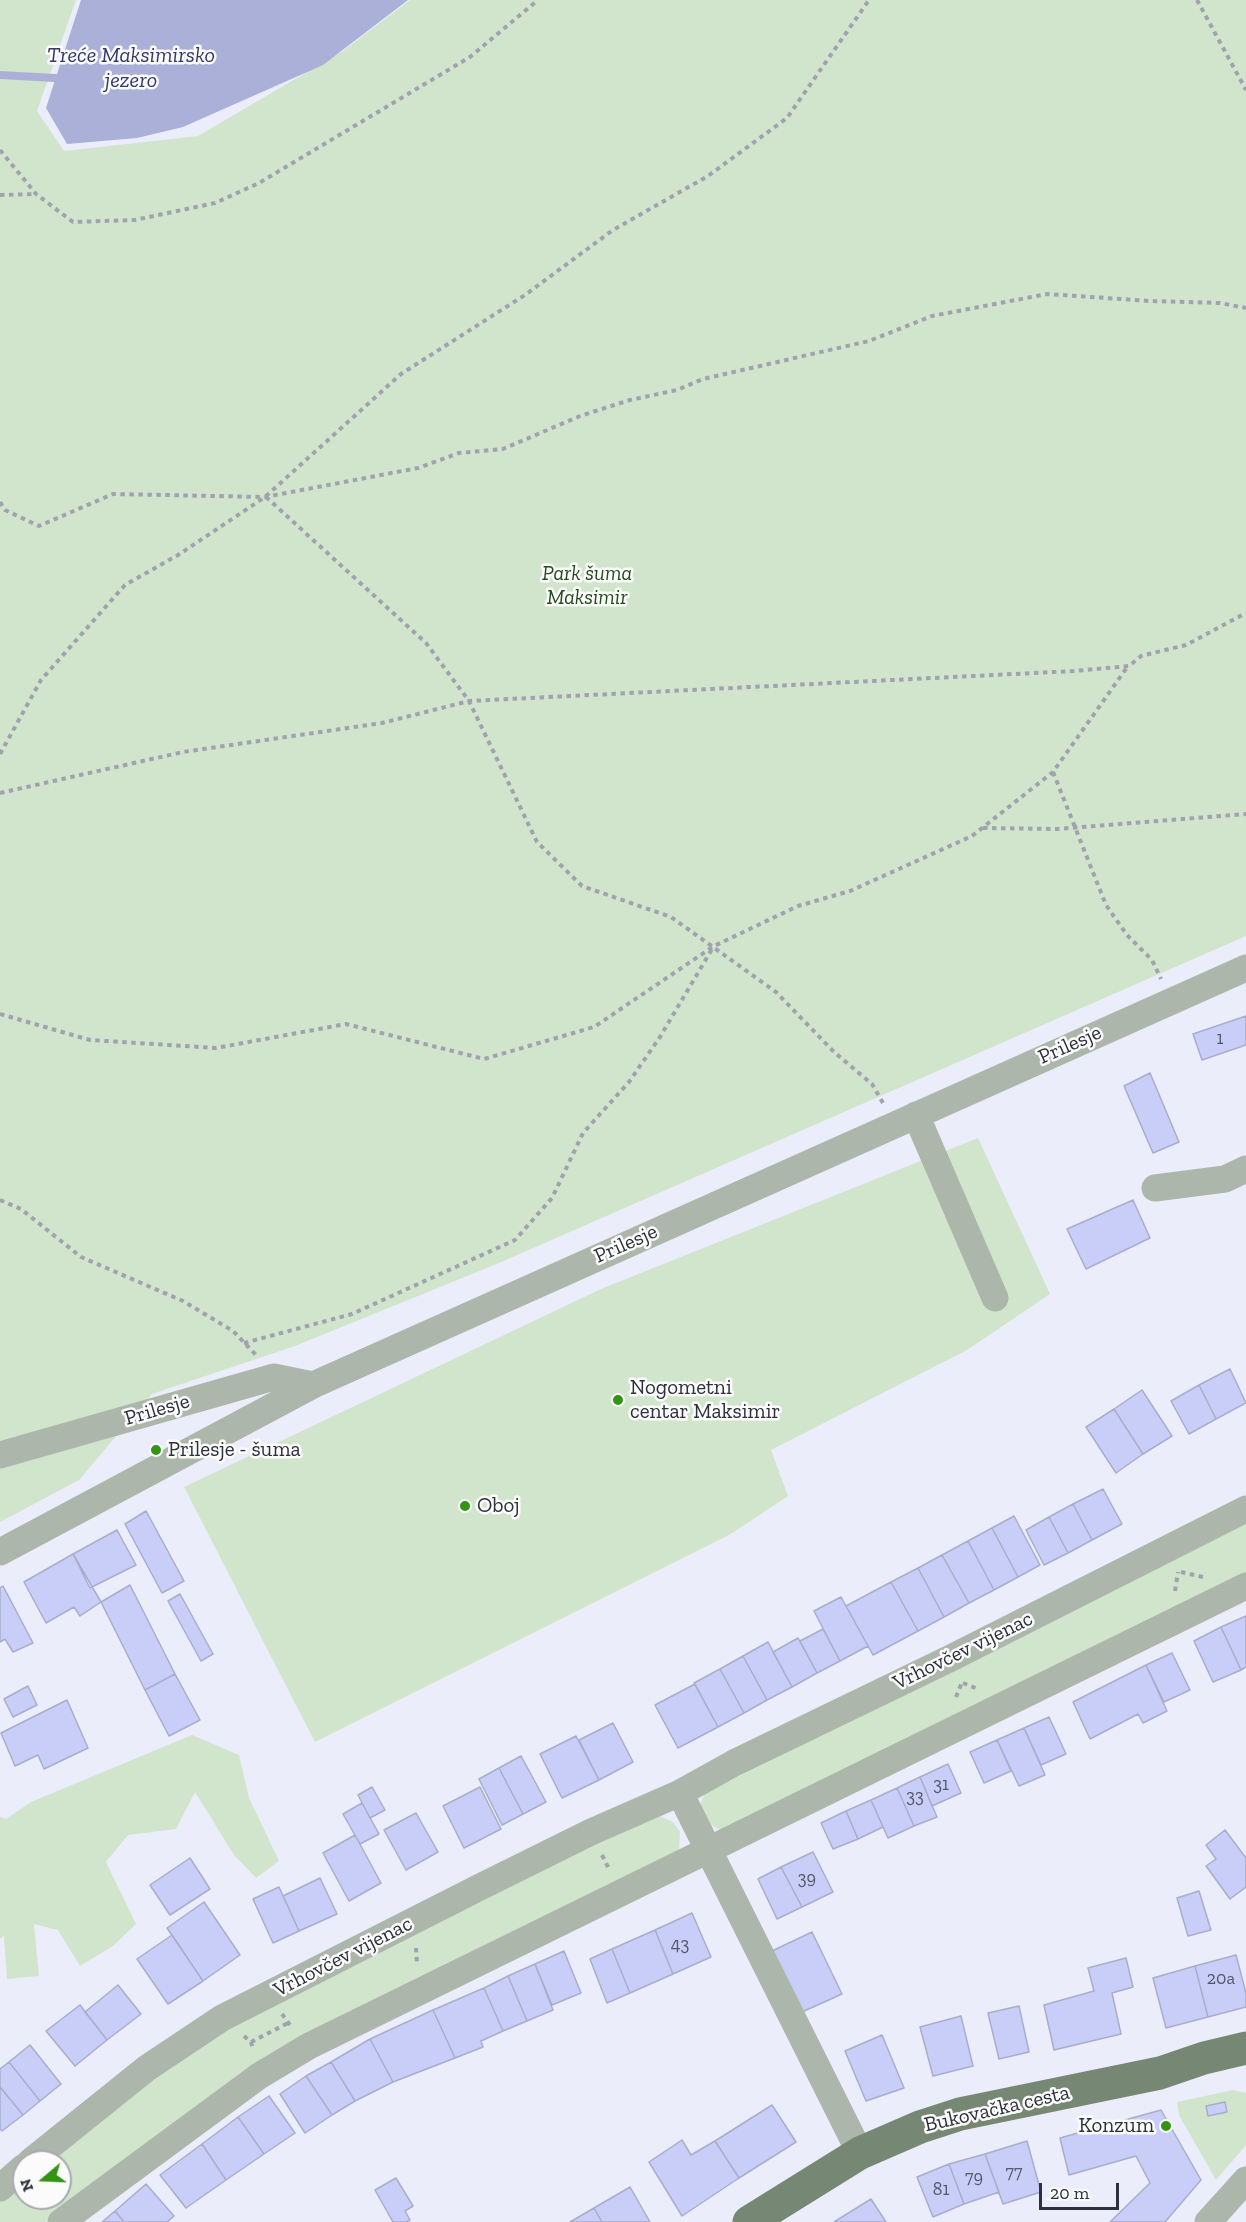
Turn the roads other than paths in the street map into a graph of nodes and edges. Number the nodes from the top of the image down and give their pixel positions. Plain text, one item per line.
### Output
1 (1242, 967) edge
2 (916, 1115) junction
3 (1246, 1169) edge
4 (1155, 1188) dead end
5 (995, 1298) dead end
6 (313, 1384) junction
7 (0, 1455) edge
8 (1246, 1509) edge
9 (0, 1552) edge
10 (1245, 1586) edge
11 (680, 1793) junction
12 (711, 1851) junction
13 (1246, 2048) edge
14 (1246, 2068) edge
15 (1160, 2073) junction
16 (45, 2150) edge
17 (860, 2153) junction
18 (12, 2178) edge
19 (1246, 2180) edge
20 (0, 2188) edge
21 (61, 2222) edge
22 (749, 2222) edge
23 (1208, 2222) edge

1 - 2 street, Prilesje
2 - 5 street
2 - 6 street, Prilesje
3 - 4 street
6 - 7 street, Prilesje
6 - 9 street
8 - 11 street, Vrhovčev vijenac
10 - 12 street
11 - 12 street
11 - 16 street, Vrhovčev vijenac
12 - 17 street
12 - 21 street
13 - 15 main road, Bukovačka cesta
14 - 15 main road, Bukovačka cesta
15 - 17 main road, Bukovačka cesta
17 - 22 main road, Bukovačka cesta
18 - 20 street
19 - 23 street

